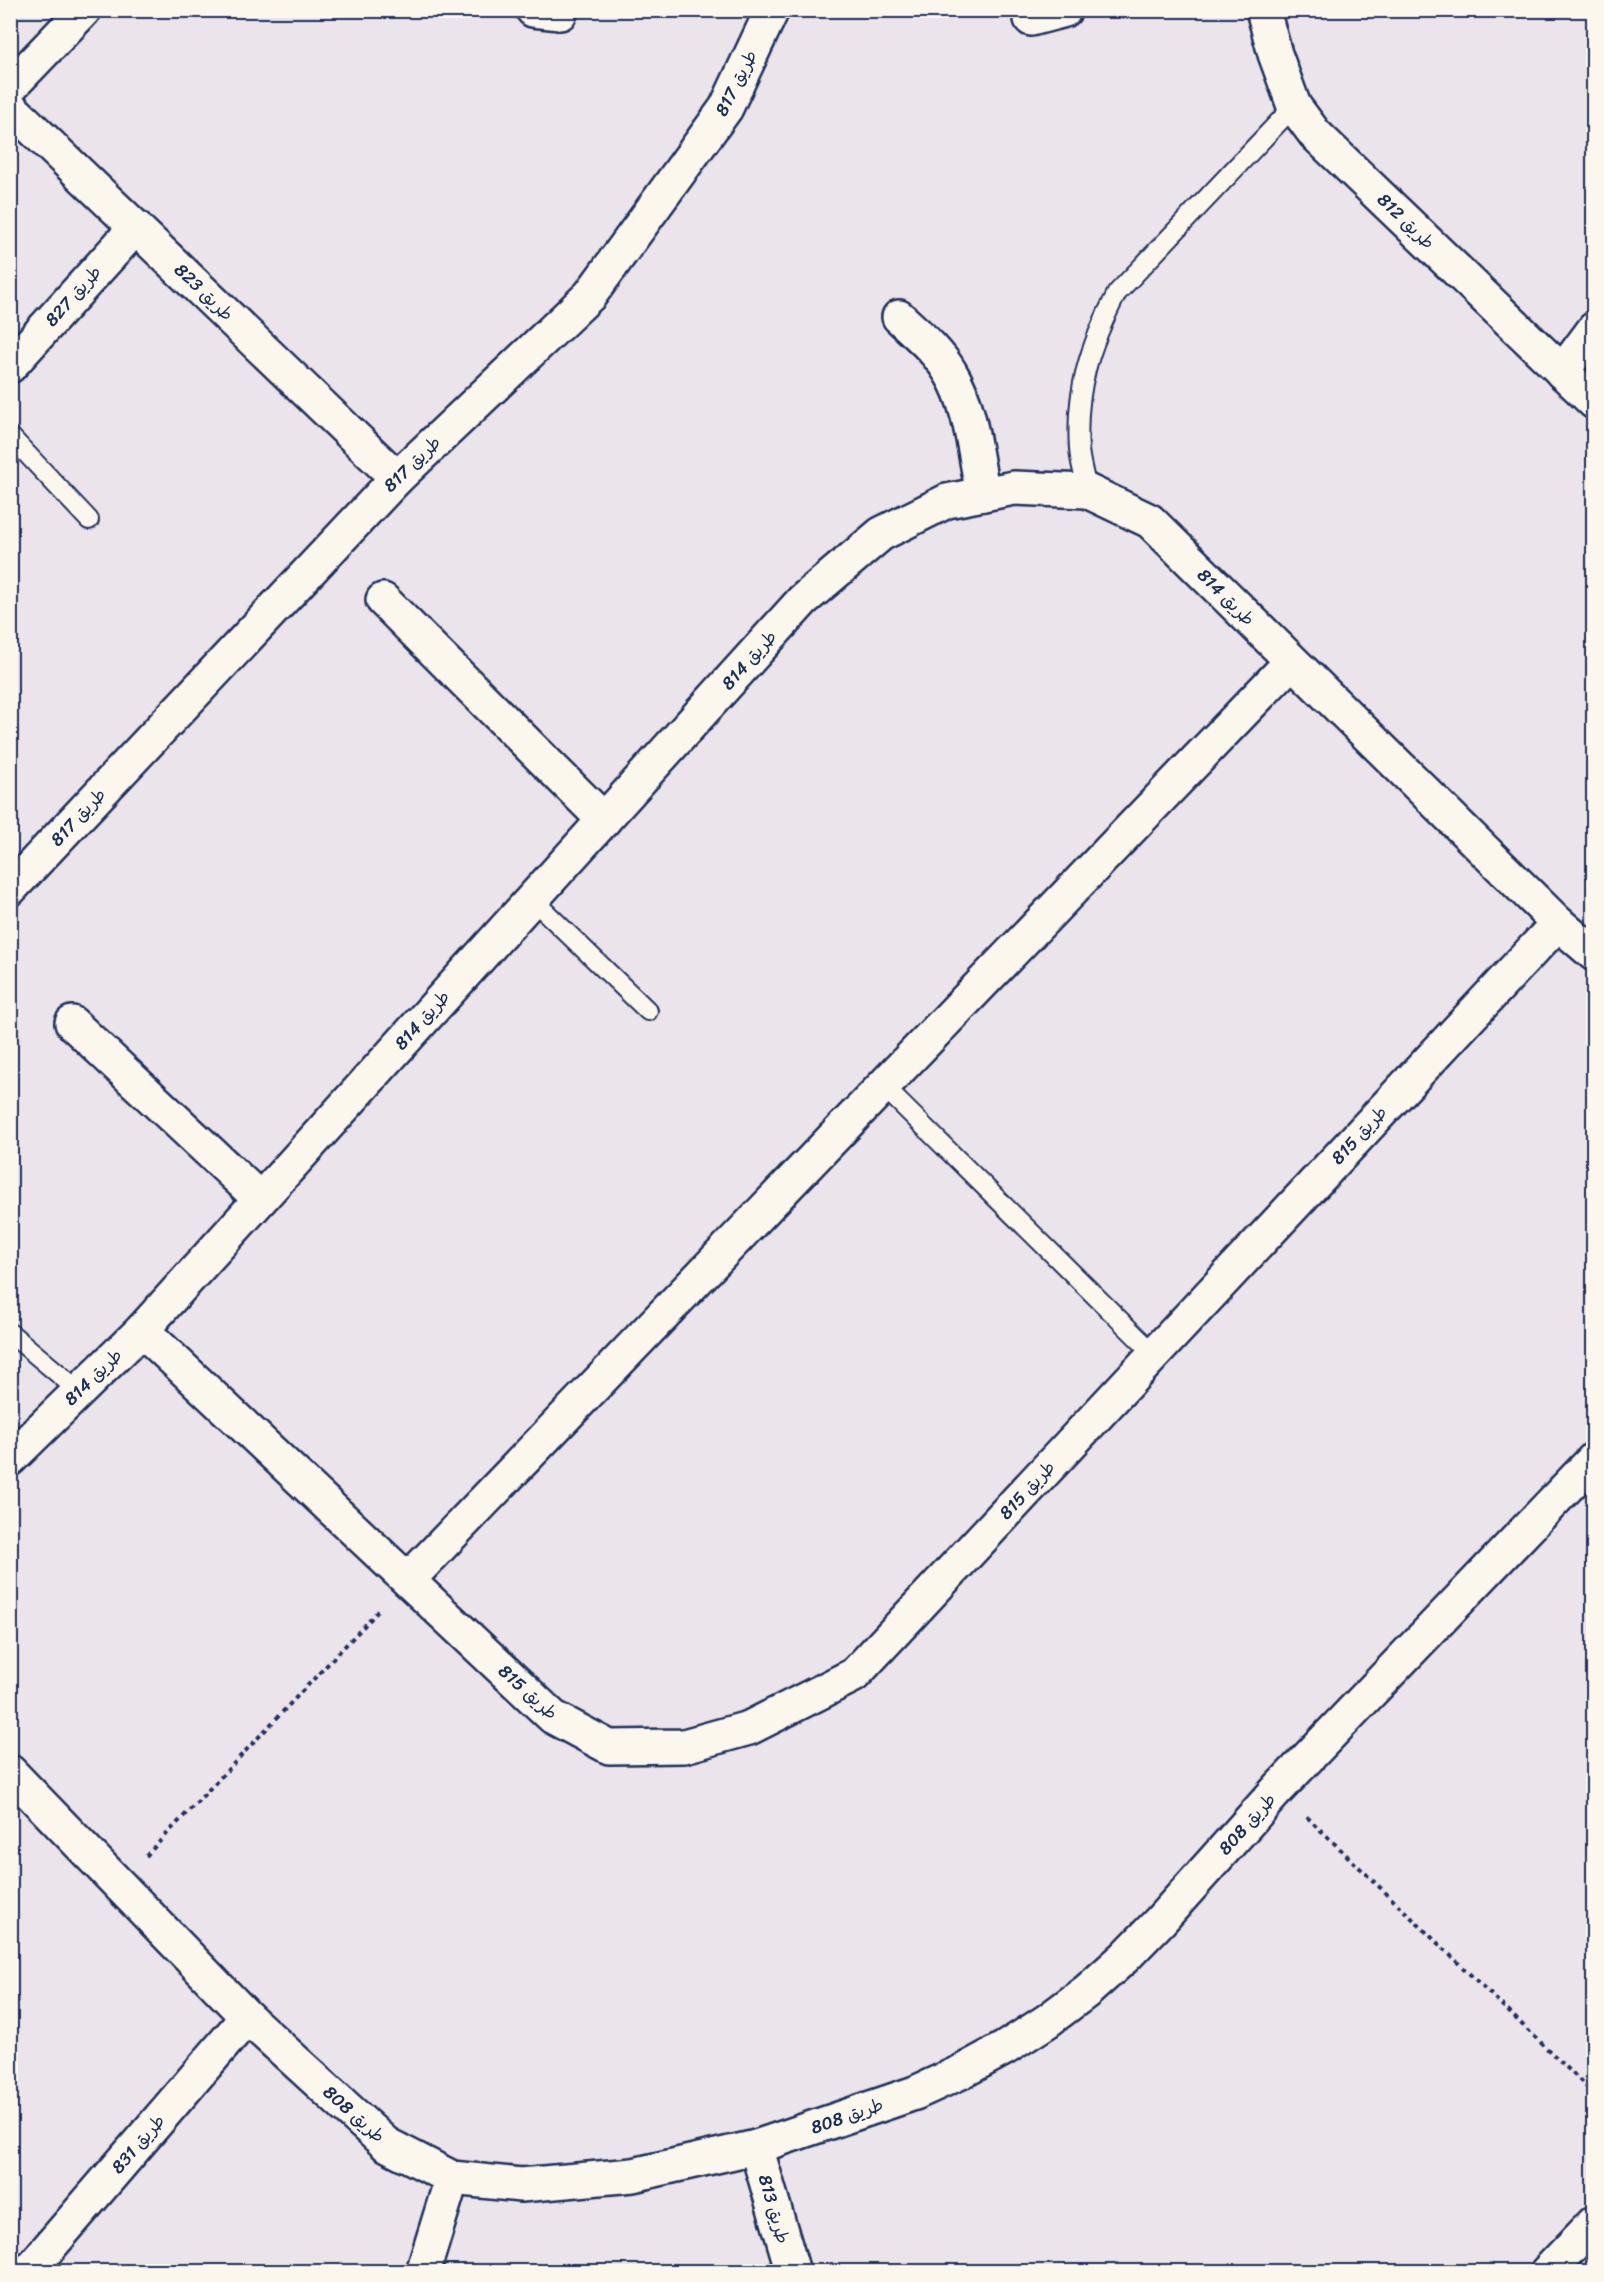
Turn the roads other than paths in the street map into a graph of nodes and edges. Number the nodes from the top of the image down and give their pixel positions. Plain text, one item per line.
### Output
1 (84, 10) edge
2 (772, 10) edge
3 (1065, 10) edge
4 (1263, 10) edge
5 (1031, 19) dead end
6 (10, 87) edge
7 (1294, 105) junction
8 (10, 107) edge
9 (136, 227) junction
10 (899, 317) dead end
11 (1593, 329) edge
12 (10, 366) edge
13 (1562, 372) junction
14 (1593, 402) edge
15 (10, 436) edge
16 (397, 478) junction
17 (1087, 490) junction
18 (983, 494) junction
19 (89, 520) dead end
20 (383, 600) dead end
21 (1291, 662) junction
22 (604, 820) junction
23 (10, 889) edge
24 (532, 899) junction
25 (1558, 922) junction
26 (1593, 954) edge
27 (648, 1011) dead end
28 (72, 1023) dead end
29 (882, 1085) junction
30 (260, 1199) junction
31 (142, 1330) junction
32 (10, 1333) edge
33 (1154, 1354) junction
34 (79, 1391) junction
35 (10, 1459) edge
36 (1593, 1459) edge
37 (408, 1580) junction
38 (15, 1786) edge
39 (247, 2017) junction
40 (756, 2147) junction
41 (452, 2178) junction
42 (1593, 2223) edge
43 (28, 2271) edge
44 (423, 2271) edge
45 (793, 2271) edge
46 (1547, 2271) edge

1 - 6 street
2 - 16 street, طريق 817
3 - 5 street
4 - 7 street, طريق 812
7 - 13 street, طريق 812
7 - 17 lane
8 - 9 street, طريق 823
9 - 12 street, طريق 827
9 - 16 street, طريق 823
10 - 18 street
11 - 13 street
13 - 14 street, طريق 812
15 - 19 lane
16 - 23 street, طريق 817
17 - 18 street, طريق 814
17 - 21 street, طريق 814
18 - 22 street, طريق 814
20 - 22 street
21 - 25 street, طريق 814
21 - 29 street
22 - 24 street, طريق 814
24 - 27 lane
24 - 30 street, طريق 814
25 - 26 street, طريق 814
25 - 33 street, طريق 815
28 - 30 street
29 - 33 lane
29 - 37 street
30 - 31 street, طريق 814
31 - 34 street, طريق 814
31 - 37 street, طريق 815
32 - 34 lane
33 - 37 street, طريق 815
34 - 35 street, طريق 814
36 - 40 street, طريق 808
38 - 39 street, طريق 808
39 - 41 street, طريق 808
39 - 43 street, طريق 831
40 - 41 street, طريق 808
40 - 45 street, طريق 813
41 - 44 street
42 - 46 street

